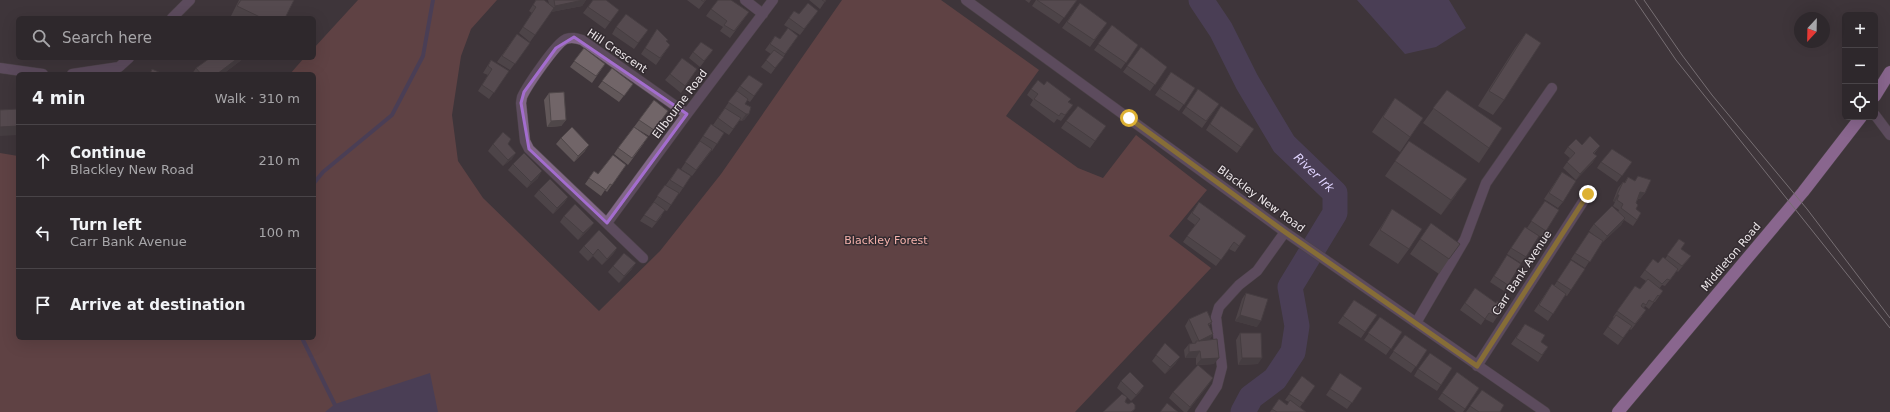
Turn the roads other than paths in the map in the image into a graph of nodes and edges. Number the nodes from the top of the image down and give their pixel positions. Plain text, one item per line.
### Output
1 (190, 0) edge
2 (745, 0) edge
3 (773, 0) edge
4 (966, 0) edge
5 (763, 14) junction
6 (174, 16) edge
7 (127, 60) edge
8 (0, 68) edge
9 (29, 72) edge
10 (85, 72) edge
11 (1890, 72) edge
12 (1552, 88) dead end
13 (1878, 91) edge
14 (686, 114) junction
15 (1859, 120) edge
16 (1878, 120) edge
17 (1890, 135) edge
18 (1588, 194) dead end
19 (607, 223) junction
20 (1285, 232) junction
21 (643, 258) dead end
22 (1416, 323) junction
23 (1477, 366) junction
24 (1629, 399) junction
25 (1200, 412) edge
26 (1545, 412) edge
27 (1618, 412) edge
28 (1626, 412) edge

1 - 6 street
2 - 5 street
3 - 5 street, Ellbourne Road
4 - 20 street, Blackley New Road
5 - 14 street, Ellbourne Road
7 - 10 street
8 - 9 street
11 - 13 highway
12 - 22 street
14 - 19 street, Ellbourne Road
14 - 19 street, Hill Crescent
15 - 24 highway, Middleton Road
16 - 17 street
18 - 23 street, Carr Bank Avenue
19 - 21 street, Hill Crescent
20 - 22 street, Blackley New Road
20 - 25 street
22 - 23 street, Blackley New Road
23 - 26 street, Blackley New Road
24 - 27 highway, Middleton Road
24 - 28 highway

